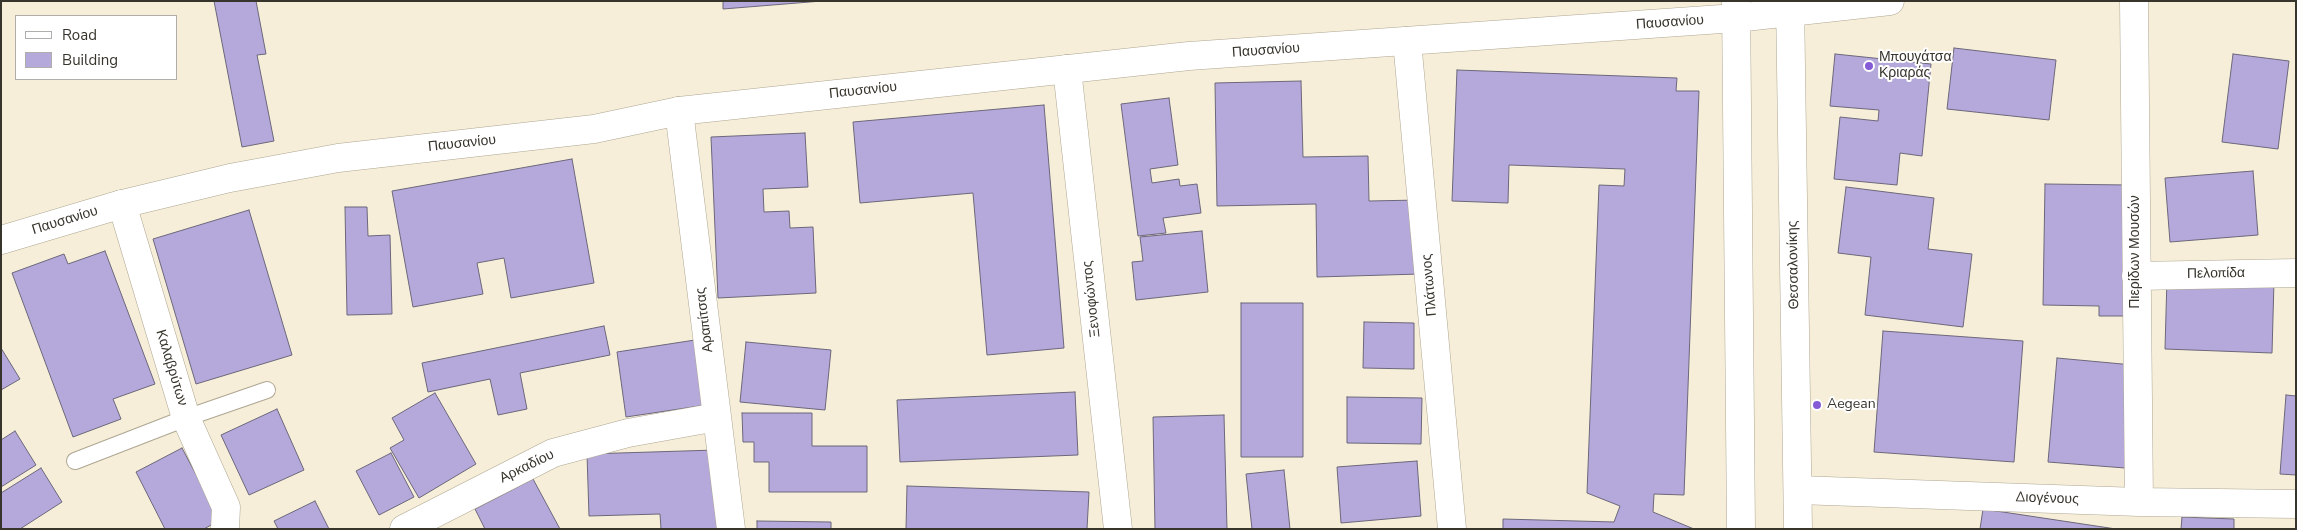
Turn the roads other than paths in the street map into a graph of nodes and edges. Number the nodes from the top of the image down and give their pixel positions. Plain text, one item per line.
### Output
1 (1890, 1) edge
2 (2134, 1) edge
3 (1790, 6) edge
4 (1736, 10) edge
5 (1407, 41) junction
6 (1066, 69) junction
7 (679, 111) junction
8 (122, 204) junction
9 (1, 240) edge
10 (2296, 273) edge
11 (2136, 276) junction
12 (267, 390) dead end
13 (717, 417) junction
14 (186, 418) junction
15 (75, 462) dead end
16 (1798, 490) junction
17 (2139, 502) junction
18 (2296, 504) edge
19 (225, 529) edge
20 (404, 529) edge
21 (732, 529) edge
22 (1118, 529) edge
23 (1452, 529) edge
24 (1741, 529) edge
25 (1798, 529) edge

1 - 3 street, Παυσανίου
2 - 11 street, Πιερίδων Μουσών
3 - 4 street, Παυσανίου
3 - 16 street, Θεσσαλονίκης
4 - 5 street, Παυσανίου
4 - 24 street
5 - 6 street, Παυσανίου
5 - 23 street, Πλάτωνος
6 - 7 street, Παυσανίου
6 - 22 street, Ξενοφώντος
7 - 8 street, Παυσανίου
7 - 13 street, Αραπίτσας
8 - 9 street, Παυσανίου
8 - 14 street, Καλαβρύτων
10 - 11 street, Πελοπίδα
11 - 17 street, Πιερίδων Μουσών
12 - 14 lane
13 - 20 street, Αρκαδίου
13 - 21 street, Αραπίτσας
14 - 15 lane
14 - 19 street, Καλαβρύτων
16 - 17 street, Διογένους
16 - 25 street, Θεσσαλονίκης
17 - 18 street, Διογένους

